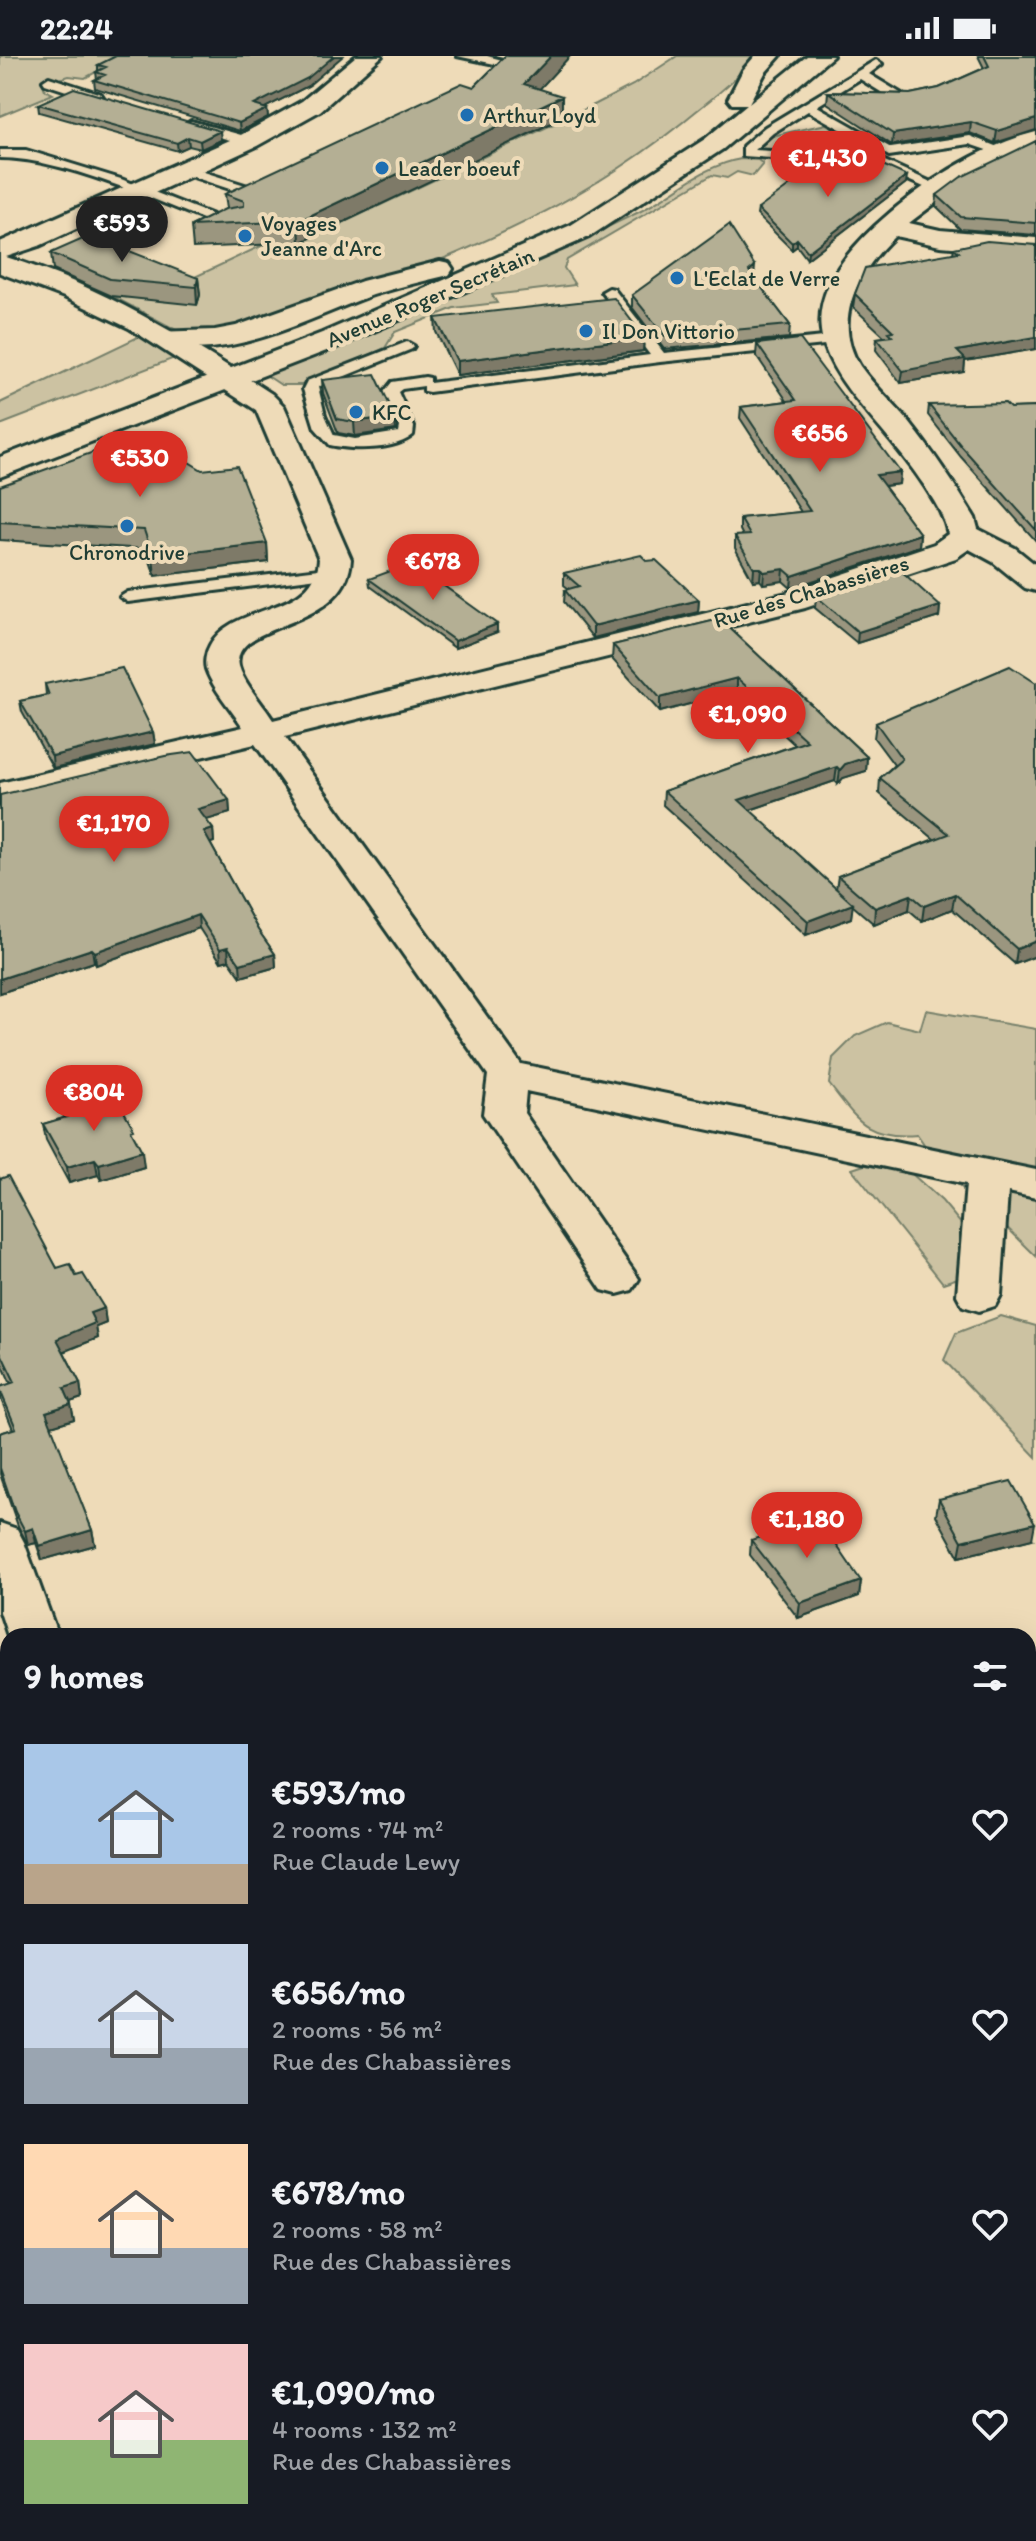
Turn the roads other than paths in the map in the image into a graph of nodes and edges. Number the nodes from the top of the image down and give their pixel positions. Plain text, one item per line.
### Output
1 (370, 56) edge
2 (463, 56) edge
3 (768, 56) edge
4 (789, 56) edge
5 (821, 56) edge
6 (504, 62) edge
7 (876, 64) dead end
8 (861, 74) junction
9 (49, 81) dead end
10 (898, 97) edge
11 (740, 99) junction
12 (115, 102) edge
13 (810, 107) junction
14 (175, 120) edge
15 (1036, 139) edge
16 (248, 141) junction
17 (889, 152) junction
18 (747, 153) junction
19 (1007, 153) junction
20 (0, 154) edge
21 (876, 161) junction
22 (185, 170) junction
23 (938, 188) junction
24 (142, 190) junction
25 (262, 195) edge
26 (236, 227) edge
27 (891, 227) junction
28 (580, 231) junction
29 (1036, 246) edge
30 (0, 251) edge
31 (0, 264) edge
32 (454, 265) junction
33 (609, 292) dead end
34 (165, 338) junction
35 (834, 340) junction
36 (407, 346) dead end
37 (660, 358) junction
38 (218, 372) junction
39 (0, 445) edge
40 (0, 468) edge
41 (964, 534) junction
42 (336, 572) junction
43 (1036, 581) edge
44 (128, 597) dead end
45 (264, 733) junction
46 (0, 794) edge
47 (508, 1074) junction
48 (988, 1174) junction
49 (1036, 1184) edge
50 (617, 1279) dead end
51 (979, 1295) dead end
52 (0, 1542) edge
53 (30, 1628) edge

1 - 16 street
2 - 6 lane
3 - 11 street
4 - 11 street, Avenue Roger Secrétain
5 - 28 street, Avenue Roger Secrétain
7 - 8 lane
8 - 10 lane
8 - 13 lane
9 - 12 lane
11 - 32 street, Avenue Roger Secrétain
13 - 17 lane
13 - 18 lane
14 - 16 lane
15 - 19 street
16 - 22 street
17 - 19 lane
17 - 21 lane
18 - 21 lane
18 - 28 street
19 - 23 street
20 - 24 lane
21 - 23 lane
22 - 24 street
22 - 25 lane
23 - 27 street
24 - 26 lane
24 - 30 street
27 - 29 street
27 - 35 street
28 - 38 street, Avenue Roger Secrétain
31 - 34 street
32 - 34 street
32 - 38 street, Avenue Roger Secrétain
33 - 37 lane
34 - 38 street
35 - 37 lane
35 - 41 street
36 - 37 lane
38 - 39 street, Avenue Roger Secrétain
38 - 40 street, Avenue Roger Secrétain
38 - 42 street
41 - 43 street
41 - 45 street, Rue des Chabassières
42 - 44 lane
42 - 45 street
45 - 46 street, Rue des Chabassières
45 - 47 street
47 - 48 street
47 - 50 street
48 - 49 street
48 - 51 street
52 - 53 street

